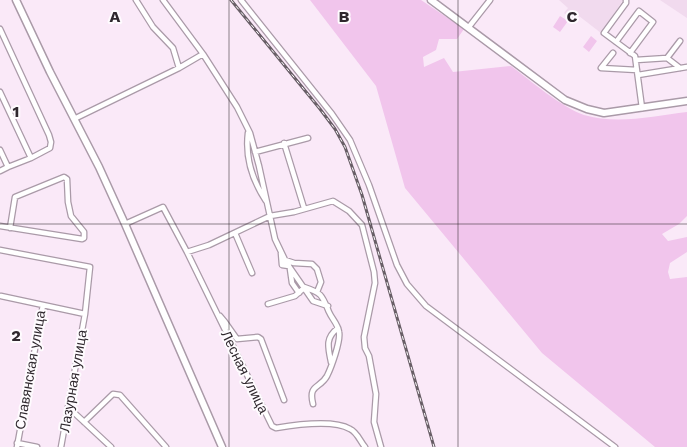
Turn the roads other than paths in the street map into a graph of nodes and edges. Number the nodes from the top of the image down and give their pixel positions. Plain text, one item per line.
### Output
1 (16, 0) edge
2 (136, 0) edge
3 (163, 0) edge
4 (240, 0) edge
5 (431, 0) edge
6 (490, 0) edge
7 (626, 0) edge
8 (468, 28) junction
9 (0, 29) edge
10 (680, 41) dead end
11 (616, 42) junction
12 (613, 53) dead end
13 (630, 53) junction
14 (203, 54) junction
15 (667, 58) junction
16 (636, 60) junction
17 (687, 67) edge
18 (179, 68) junction
19 (680, 68) junction
20 (637, 72) junction
21 (0, 92) edge
22 (687, 100) edge
23 (642, 108) junction
24 (74, 119) junction
25 (248, 131) junction
26 (308, 138) dead end
27 (284, 143) junction
28 (0, 150) edge
29 (255, 152) junction
30 (31, 158) junction
31 (8, 168) junction
32 (0, 171) edge
33 (268, 204) junction
34 (304, 208) junction
35 (270, 216) junction
36 (125, 224) junction
37 (0, 226) edge
38 (10, 228) junction
39 (235, 233) junction
40 (0, 250) edge
41 (281, 251) junction
42 (187, 252) junction
43 (285, 260) junction
44 (290, 267) junction
45 (252, 273) dead end
46 (303, 287) junction
47 (317, 292) junction
48 (298, 293) junction
49 (0, 297) edge
50 (43, 304) junction
51 (268, 304) dead end
52 (328, 306) junction
53 (85, 314) junction
54 (216, 314) junction
55 (338, 328) junction
56 (331, 364) junction
57 (284, 400) dead end
58 (313, 404) dead end
59 (68, 408) junction
60 (84, 422) junction
61 (17, 445) edge
62 (37, 447) edge
63 (61, 447) edge
64 (110, 447) edge
65 (166, 447) edge
66 (222, 447) edge
67 (364, 447) edge
68 (382, 447) edge
69 (616, 447) edge

1 - 24 street
2 - 18 street
3 - 14 street
4 - 69 street
5 - 8 street
6 - 8 street
7 - 11 street
8 - 23 street
9 - 30 street
10 - 15 street
11 - 13 street
11 - 13 street
12 - 20 street
13 - 16 street
14 - 18 street
14 - 25 street
15 - 16 street
15 - 19 street
16 - 20 street
17 - 19 street
18 - 24 street
19 - 20 street
20 - 23 street
21 - 30 street
22 - 23 street
24 - 36 street
25 - 29 street
25 - 33 street
26 - 27 street
27 - 29 street
27 - 34 street
28 - 31 street
29 - 33 street
30 - 31 street
31 - 32 street
33 - 35 street
34 - 35 street
34 - 68 street
35 - 39 street
35 - 41 street
36 - 42 street, Лесная улица
36 - 66 street
37 - 38 street
38 - 38 street
39 - 42 street
39 - 45 street
40 - 53 street, Лазурная улица
41 - 43 street
41 - 44 street
42 - 54 street, Лесная улица
43 - 44 street
43 - 47 street
44 - 46 street
44 - 48 street
46 - 47 street
46 - 48 street
46 - 52 street
47 - 52 street
48 - 51 street
49 - 50 street, Славянская улица
50 - 53 street, Лазурная улица
50 - 61 street, Славянская улица
52 - 55 street
53 - 59 street, Лазурная улица
54 - 57 street
54 - 67 street, Лесная улица
55 - 56 street
55 - 56 street
56 - 58 street
59 - 60 street
59 - 63 street, Лазурная улица
60 - 64 street
60 - 65 street
61 - 62 street

